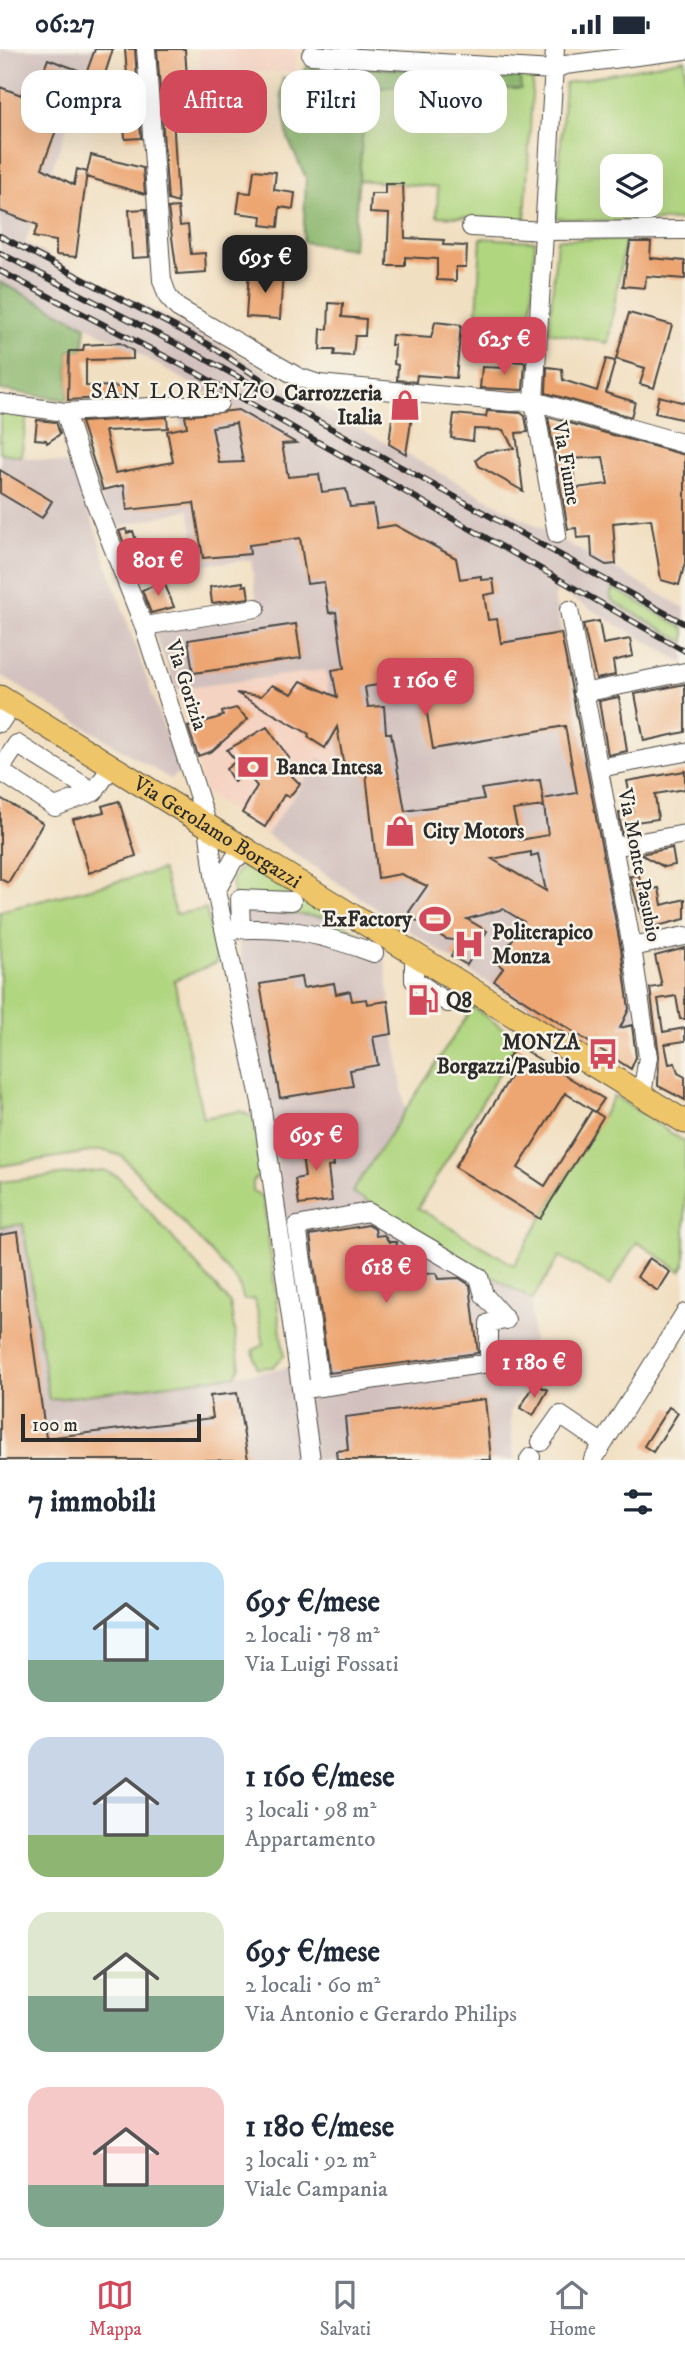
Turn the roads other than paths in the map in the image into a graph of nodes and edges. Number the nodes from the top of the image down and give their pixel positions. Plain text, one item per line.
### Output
1 (146, 49) edge
2 (555, 49) edge
3 (685, 50) edge
4 (334, 53) edge
5 (311, 55) dead end
6 (554, 70) junction
7 (471, 227) dead end
8 (685, 230) edge
9 (544, 231) junction
10 (534, 401) junction
11 (0, 403) edge
12 (219, 403) dead end
13 (65, 412) junction
14 (685, 444) edge
15 (557, 534) dead end
16 (256, 608) dead end
17 (569, 610) dead end
18 (144, 626) junction
19 (685, 672) edge
20 (583, 694) junction
21 (4, 708) edge
22 (685, 752) edge
23 (112, 767) junction
24 (599, 768) junction
25 (0, 771) edge
26 (192, 775) junction
27 (94, 792) junction
28 (169, 802) junction
29 (208, 826) junction
30 (685, 834) edge
31 (613, 847) junction
32 (247, 852) junction
33 (216, 891) junction
34 (292, 901) dead end
35 (233, 929) junction
36 (685, 936) edge
37 (632, 947) junction
38 (374, 953) dead end
39 (414, 954) junction
40 (467, 986) junction
41 (642, 1094) junction
42 (685, 1122) edge
43 (685, 1313) edge
44 (685, 1343) edge
45 (666, 1344) junction
46 (320, 1387) junction
47 (302, 1389) junction
48 (603, 1444) junction
49 (534, 1453) edge
50 (311, 1460) edge
51 (593, 1460) edge

1 - 10 street
2 - 6 street, Via Fiume
3 - 6 street
4 - 5 street
4 - 6 street
6 - 9 street, Via Fiume
7 - 9 street
8 - 9 street
9 - 10 street, Via Fiume
10 - 14 street
10 - 15 street, Via Fiume
11 - 13 street
12 - 13 street
13 - 18 street, Via Gorizia
16 - 18 street
17 - 20 street, Via Monte Pasubio
18 - 26 street, Via Gorizia
19 - 20 street
20 - 24 street, Via Monte Pasubio
21 - 23 main road, Via Gerolamo Borgazzi
22 - 24 street, Via Monte Pasubio
23 - 27 street
23 - 28 main road, Via Gerolamo Borgazzi
24 - 31 street, Via Monte Pasubio
25 - 27 street
25 - 27 street
26 - 28 street
26 - 29 street, Via Gorizia
28 - 29 main road, Via Gerolamo Borgazzi
29 - 32 main road, Via Gerolamo Borgazzi
29 - 33 street, Via Gorizia
30 - 31 street
31 - 37 street, Via Monte Pasubio
32 - 33 street
32 - 39 main road, Via Gerolamo Borgazzi
33 - 35 street, Via Gorizia
34 - 35 street
35 - 38 street
35 - 47 street
36 - 37 street
37 - 41 street, Via Monte Pasubio
39 - 40 main road, Via Gerolamo Borgazzi
39 - 40 street
40 - 41 main road, Via Gerolamo Borgazzi
41 - 42 main road, Via Gerolamo Borgazzi
43 - 45 street
44 - 45 street
45 - 48 street
46 - 46 street
46 - 47 street
47 - 50 street
48 - 49 street
48 - 51 street

